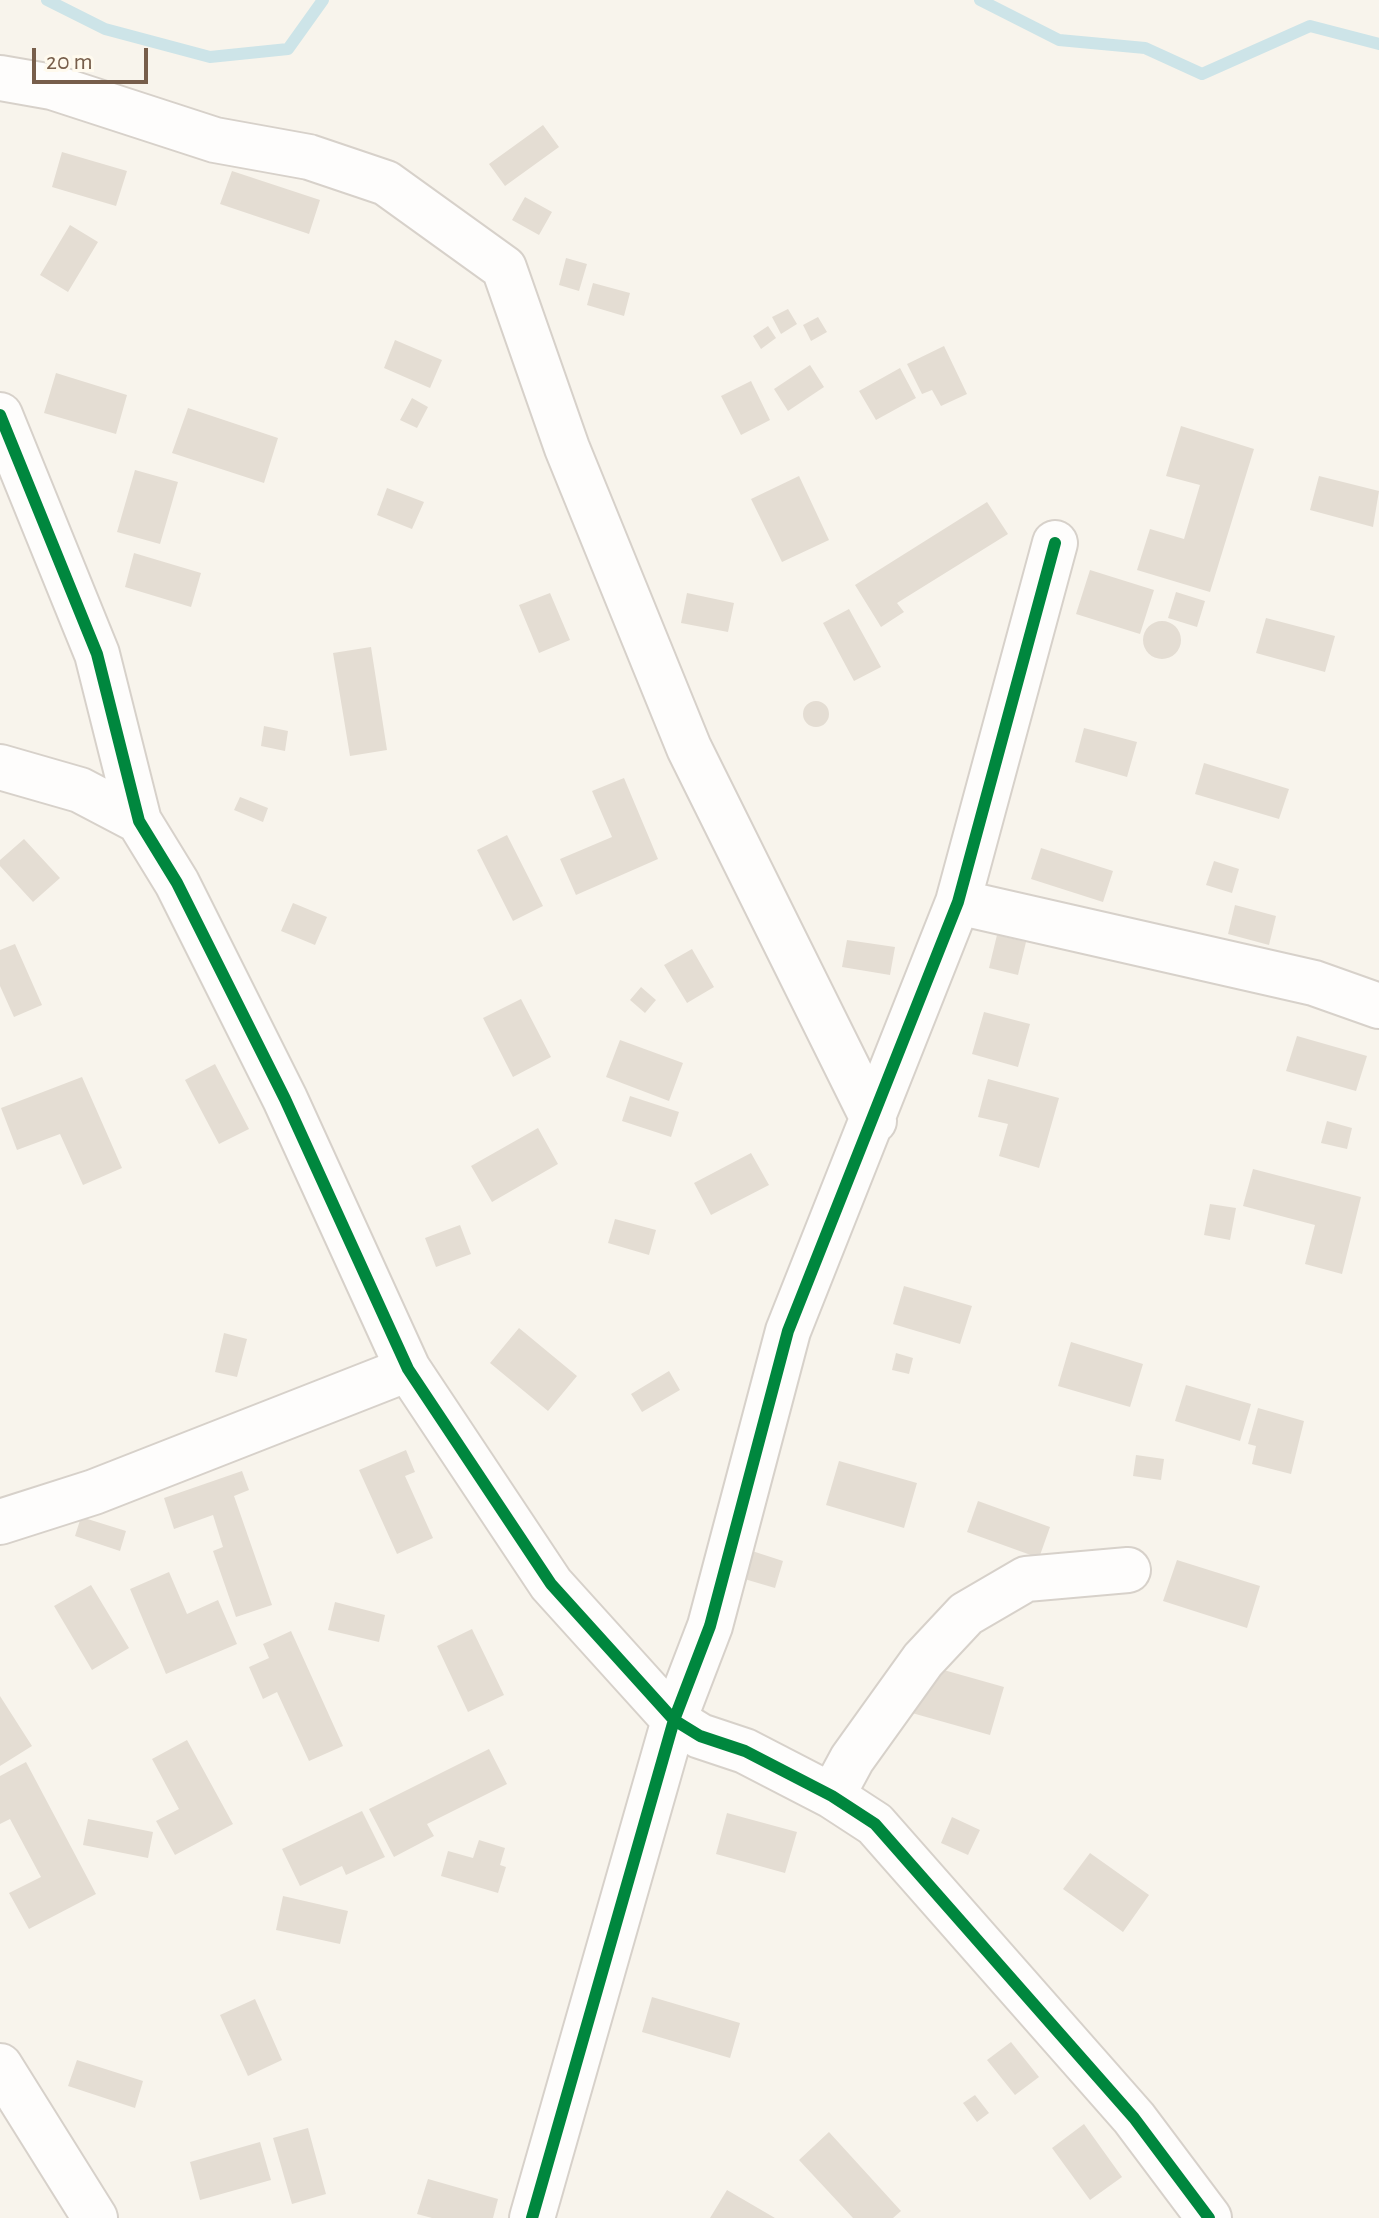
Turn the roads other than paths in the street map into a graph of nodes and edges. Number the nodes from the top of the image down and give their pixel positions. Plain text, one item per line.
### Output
1 (0, 78) edge
2 (0, 415) edge
3 (1055, 543) dead end
4 (0, 767) edge
5 (139, 821) junction
6 (958, 902) junction
7 (1379, 1006) edge
8 (874, 1121) junction
9 (408, 1369) junction
10 (0, 1522) edge
11 (1128, 1570) dead end
12 (674, 1720) junction
13 (832, 1796) junction
14 (0, 2066) edge
15 (95, 2218) edge
16 (532, 2218) edge
17 (1209, 2218) edge

1 - 8 street
2 - 5 street
3 - 6 street
4 - 5 street
5 - 9 street
6 - 7 street
6 - 8 street
8 - 12 street
9 - 10 street
9 - 12 street
11 - 13 street
12 - 13 street
12 - 16 street
13 - 17 street
14 - 15 street

